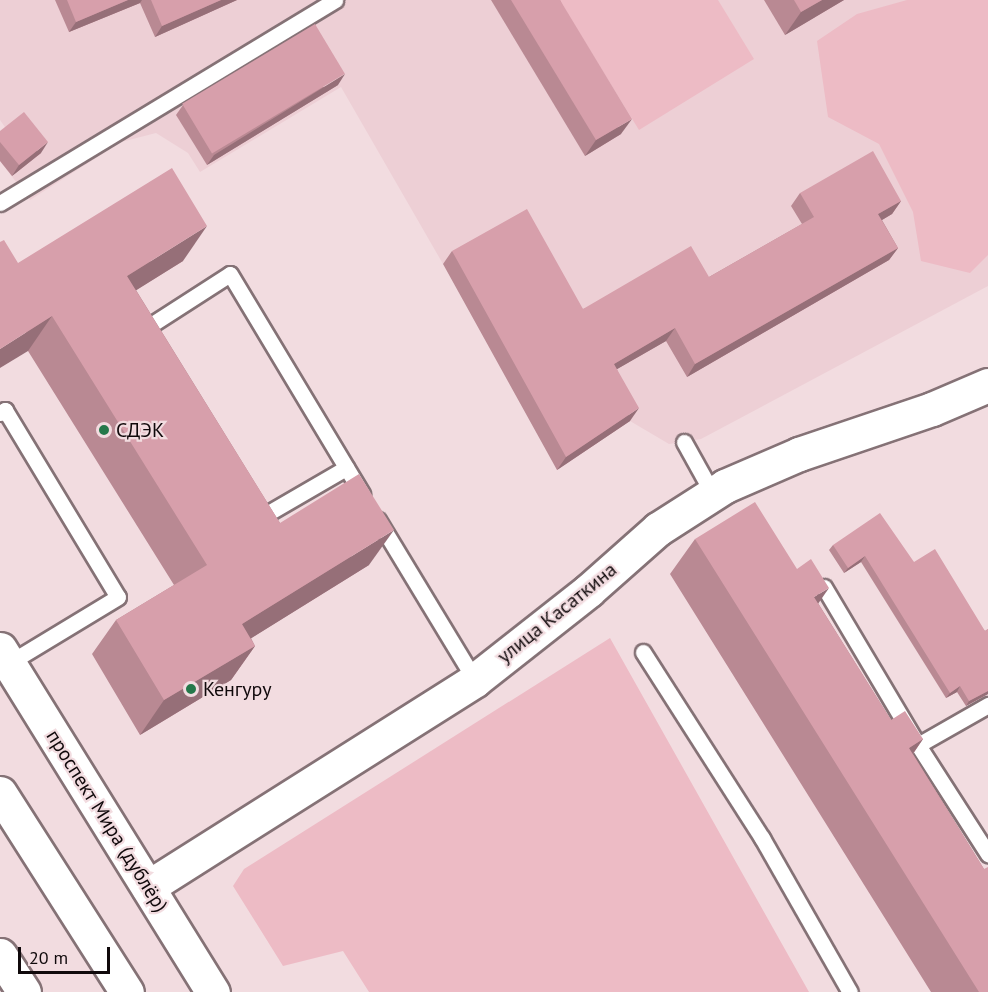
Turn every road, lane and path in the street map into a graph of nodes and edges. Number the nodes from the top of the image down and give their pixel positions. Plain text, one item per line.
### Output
1 (335, 0) edge
2 (0, 203) edge
3 (155, 350) edge
4 (988, 385) edge
5 (0, 413) edge
6 (684, 442) dead end
7 (346, 468) junction
8 (713, 494) junction
9 (246, 500) edge
10 (824, 588) edge
11 (643, 652) dead end
12 (5, 656) edge
13 (475, 680) junction
14 (988, 705) edge
15 (918, 745) junction
16 (0, 793) edge
17 (988, 854) edge
18 (148, 887) junction
19 (0, 955) edge
20 (24, 992) edge
21 (127, 992) edge
22 (213, 992) edge
23 (850, 992) edge

1 - 2 lane
3 - 7 lane
4 - 8 street, улица Касаткина
5 - 12 lane
6 - 8 lane
7 - 9 lane
7 - 13 lane
8 - 13 street, улица Касаткина
10 - 15 lane
11 - 23 lane
12 - 18 street, проспект Мира (дублёр)
13 - 18 street, улица Касаткина
14 - 15 lane
15 - 17 lane
16 - 21 street
18 - 22 street, проспект Мира (дублёр)
19 - 20 street

